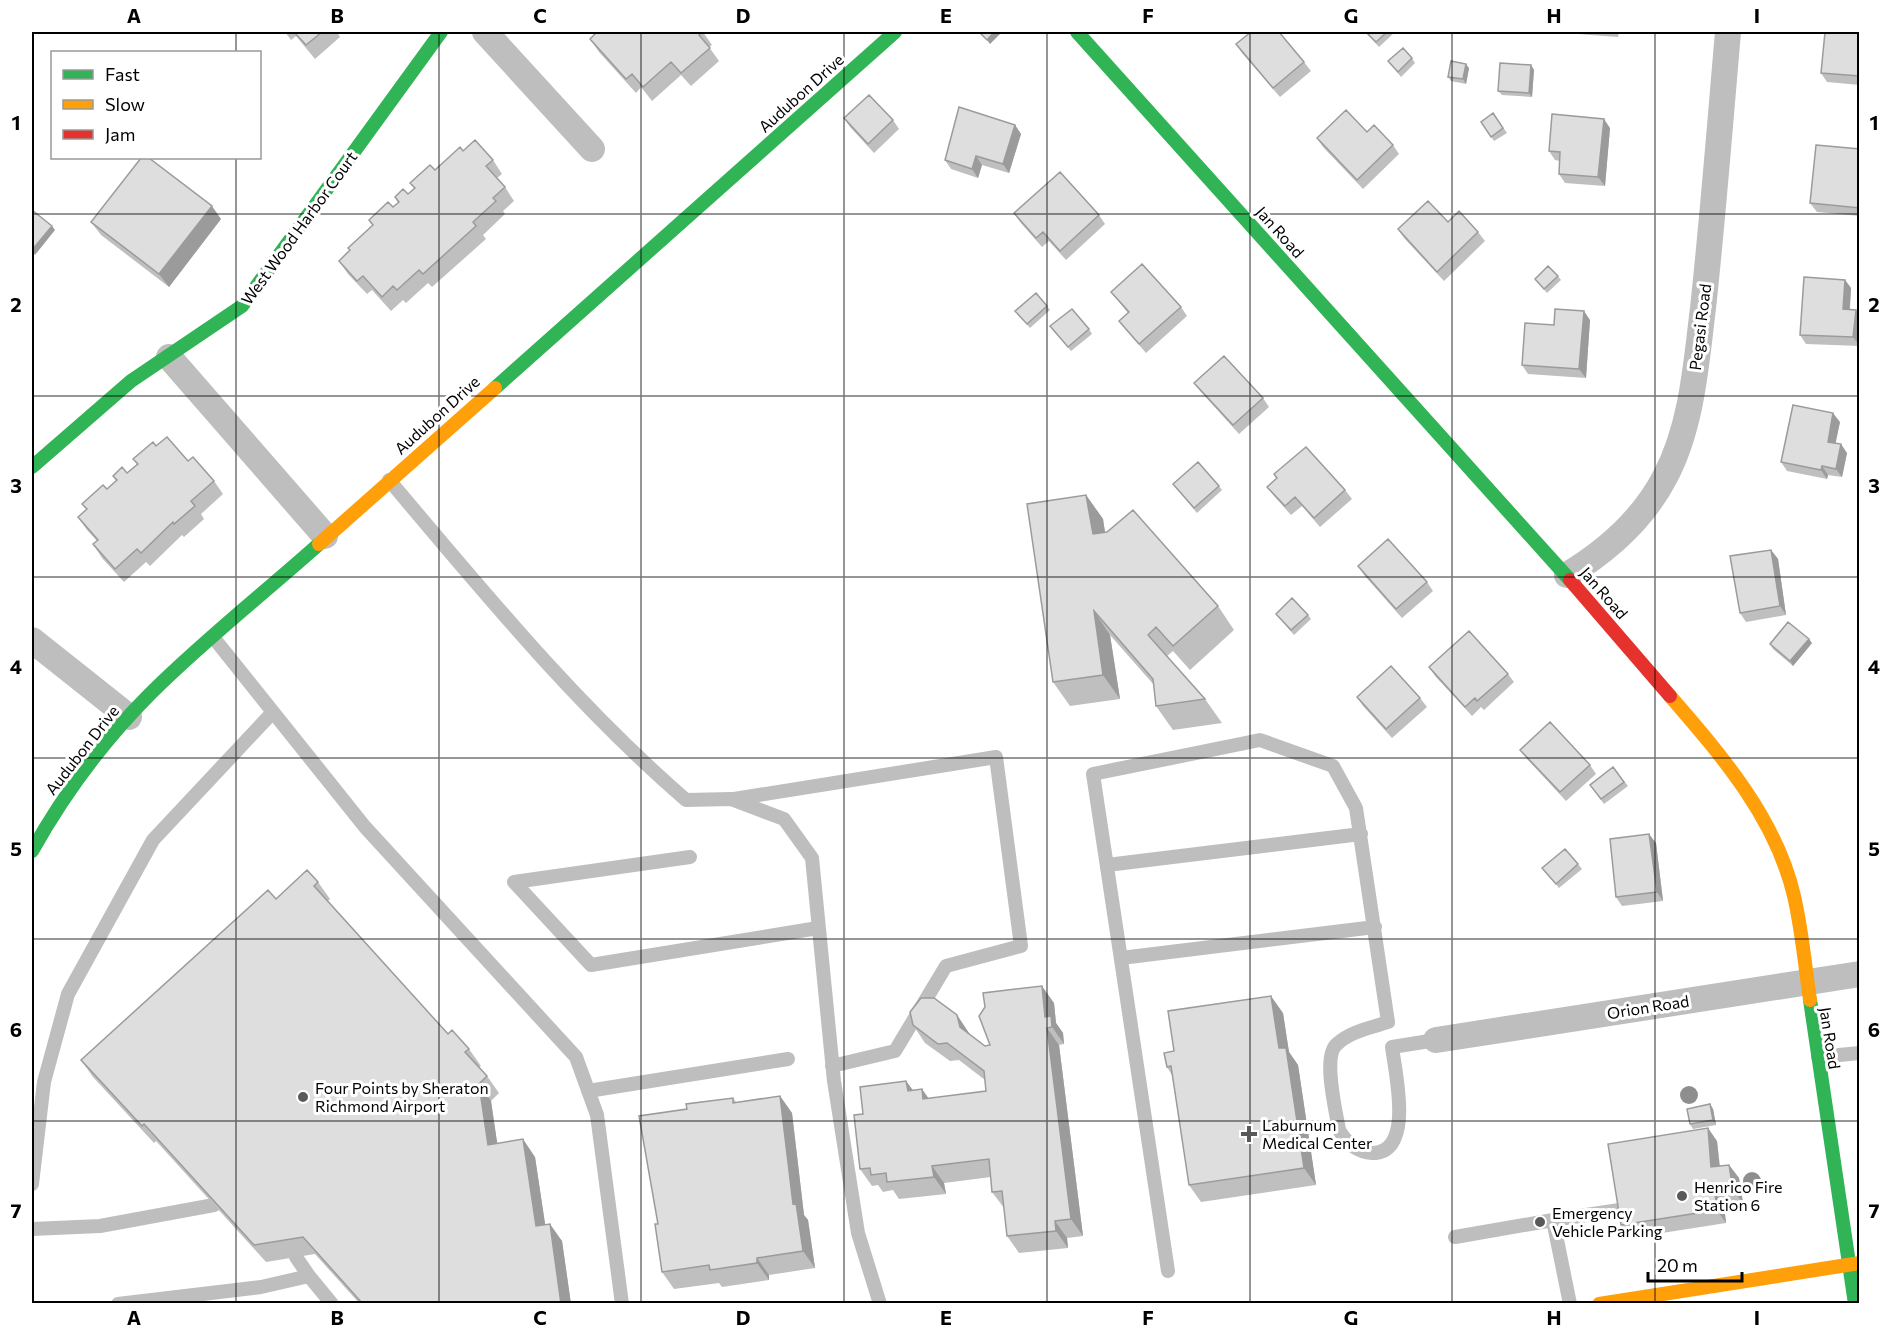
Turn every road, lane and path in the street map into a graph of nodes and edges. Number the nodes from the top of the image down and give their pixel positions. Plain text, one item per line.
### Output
1 (441, 32) edge
2 (485, 32) edge
3 (895, 32) edge
4 (1077, 32) edge
5 (1728, 32) edge
6 (592, 149) dead end
7 (169, 357) junction
8 (32, 467) edge
9 (389, 480) junction
10 (325, 536) junction
11 (1567, 575) junction
12 (213, 637) junction
13 (32, 640) edge
14 (273, 712) junction
15 (129, 717) junction
16 (732, 799) junction
17 (1361, 834) junction
18 (32, 851) edge
19 (690, 858) dead end
20 (1107, 865) junction
21 (1375, 927) junction
22 (818, 928) junction
23 (1121, 958) junction
24 (1860, 974) edge
25 (1805, 982) junction
26 (1389, 1023) junction
27 (1437, 1040) joint
28 (1392, 1047) junction
29 (1860, 1053) edge
30 (1816, 1057) junction
31 (788, 1059) dead end
32 (832, 1066) junction
33 (588, 1091) junction
34 (32, 1184) edge
35 (214, 1205) edge
36 (1626, 1209) edge
37 (1553, 1220) junction
38 (32, 1229) edge
39 (1455, 1237) dead end
40 (296, 1257) edge
41 (1854, 1264) edge
42 (1168, 1271) dead end
43 (309, 1276) junction
44 (118, 1304) edge
45 (332, 1304) edge
46 (622, 1304) edge
47 (880, 1304) edge
48 (1570, 1304) edge
49 (1599, 1304) edge
50 (1855, 1304) edge

1 - 7 street, West Wood Harbor Court
2 - 6 street
3 - 9 street, Audubon Drive
4 - 11 street, Jan Road
5 - 11 street, Pegasi Road
7 - 8 street, West Wood Harbor Court
7 - 10 street
9 - 10 street, Audubon Drive
9 - 16 lane
10 - 12 street, Audubon Drive
11 - 25 street, Jan Road
12 - 14 lane
12 - 15 street, Audubon Drive
13 - 15 street
14 - 33 lane
14 - 34 lane
15 - 18 street, Audubon Drive
16 - 22 lane
16 - 32 lane
17 - 20 lane
17 - 20 lane
17 - 21 lane
19 - 22 lane
20 - 23 lane
21 - 23 lane
21 - 26 lane
22 - 32 lane
23 - 42 lane
24 - 25 street, Orion Road
25 - 27 street, Orion Road
25 - 30 street, Jan Road
26 - 28 lane
26 - 28 lane
27 - 28 lane
29 - 30 lane
30 - 41 street, Jan Road
31 - 33 lane
32 - 47 lane
33 - 46 lane
35 - 38 lane
36 - 37 lane
37 - 39 lane
37 - 48 lane
40 - 43 lane
41 - 49 street
41 - 50 street, Jan Road
43 - 44 lane
43 - 45 lane

